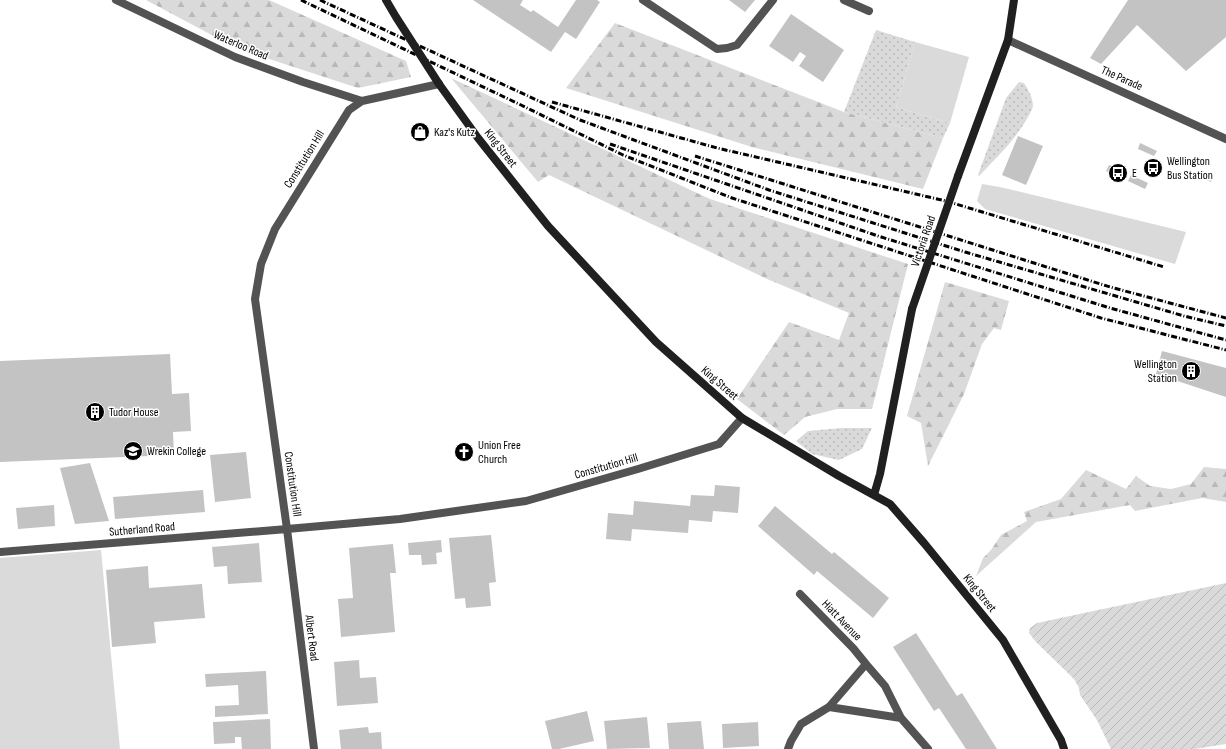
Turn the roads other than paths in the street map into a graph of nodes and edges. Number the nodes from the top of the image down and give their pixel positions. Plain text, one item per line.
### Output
1 (116, 0) edge
2 (386, 0) edge
3 (642, 0) edge
4 (773, 0) edge
5 (844, 0) edge
6 (1014, 0) edge
7 (869, 11) dead end
8 (1008, 40) junction
9 (439, 84) junction
10 (362, 101) junction
11 (1226, 138) edge
12 (742, 418) junction
13 (874, 495) junction
14 (287, 529) junction
15 (0, 552) edge
16 (800, 594) dead end
17 (866, 664) junction
18 (829, 707) junction
19 (900, 718) junction
20 (314, 749) edge
21 (788, 749) edge
22 (928, 749) edge
23 (1064, 749) edge

1 - 10 street, Waterloo Road
2 - 9 street, King Street, bridge
3 - 4 street
5 - 7 street
6 - 8 street, Victoria Road
8 - 11 street, The Parade
8 - 13 street, Victoria Road, bridge
9 - 10 street, Constitution Hill
9 - 12 street, King Street
10 - 14 street, Constitution Hill
12 - 13 street, King Street
12 - 14 street, Constitution Hill
13 - 23 street, King Street
14 - 15 street, Sutherland Road
14 - 20 street, Albert Road
16 - 17 street, Hiatt Avenue
17 - 18 street
17 - 19 street, Hiatt Avenue
18 - 19 street
18 - 21 street
19 - 22 street, Hiatt Avenue

